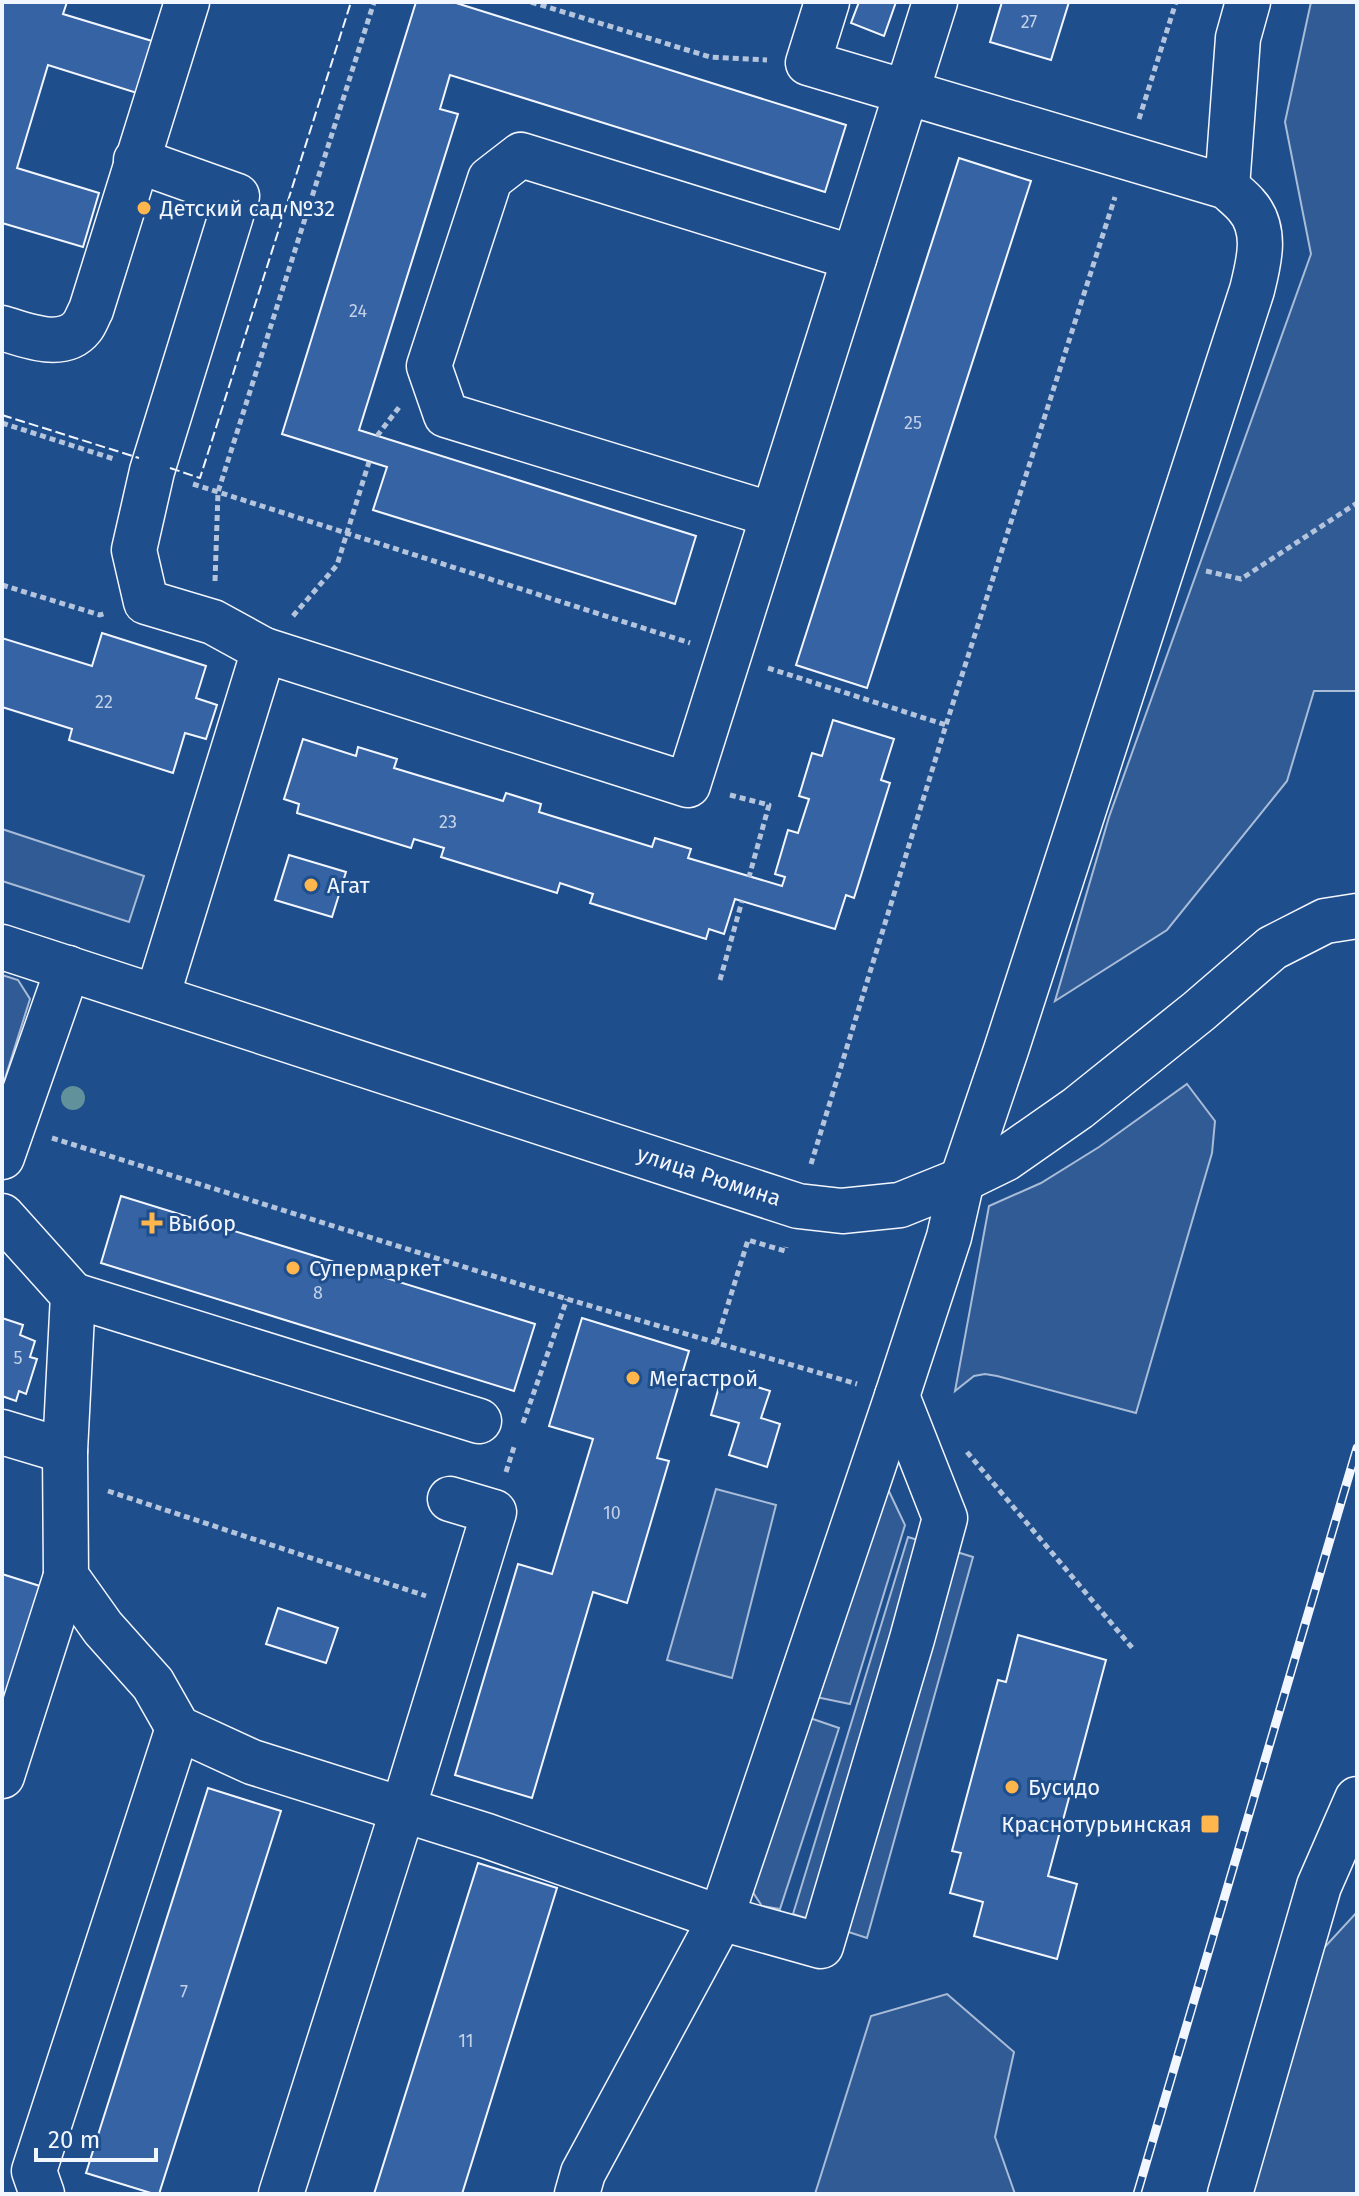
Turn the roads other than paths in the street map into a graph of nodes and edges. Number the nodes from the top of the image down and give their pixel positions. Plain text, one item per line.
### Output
1 (187, 2) edge
2 (827, 2) edge
3 (935, 2) edge
4 (1248, 2) edge
5 (907, 92) junction
6 (136, 160) junction
7 (1227, 187) junction
8 (854, 258) junction
9 (2, 328) edge
10 (773, 515) junction
11 (264, 650) junction
12 (1357, 916) edge
13 (2, 947) edge
14 (68, 968) junction
15 (157, 997) junction
16 (8, 1142) edge
17 (962, 1180) junction
18 (2, 1216) edge
19 (73, 1295) junction
20 (897, 1396) junction
21 (498, 1430) road end
22 (2, 1432) edge
23 (65, 1464) junction
24 (450, 1499) dead end
25 (66, 1576) junction
26 (178, 1728) junction
27 (2, 1776) edge
28 (1357, 1799) edge
29 (403, 1809) junction
30 (721, 1918) junction
31 (42, 2194) edge
32 (281, 2194) edge
33 (577, 2194) edge
34 (1230, 2194) edge

1 - 6 street
2 - 5 street
3 - 5 street
4 - 7 street
5 - 7 street
5 - 8 street
6 - 9 street
6 - 11 street
7 - 17 street
8 - 10 street
8 - 10 street
10 - 11 street
11 - 15 street
12 - 17 street, улица Рюмина
13 - 14 street, улица Рюмина
14 - 15 street, улица Рюмина
14 - 16 street
15 - 17 street, улица Рюмина
17 - 20 street
18 - 19 street
19 - 21 street
19 - 23 street
20 - 30 street
20 - 30 street
22 - 23 street
23 - 25 street
24 - 29 street
25 - 26 street
25 - 27 street
26 - 29 street
26 - 31 street
28 - 34 street
29 - 30 street
29 - 32 street
30 - 33 street

